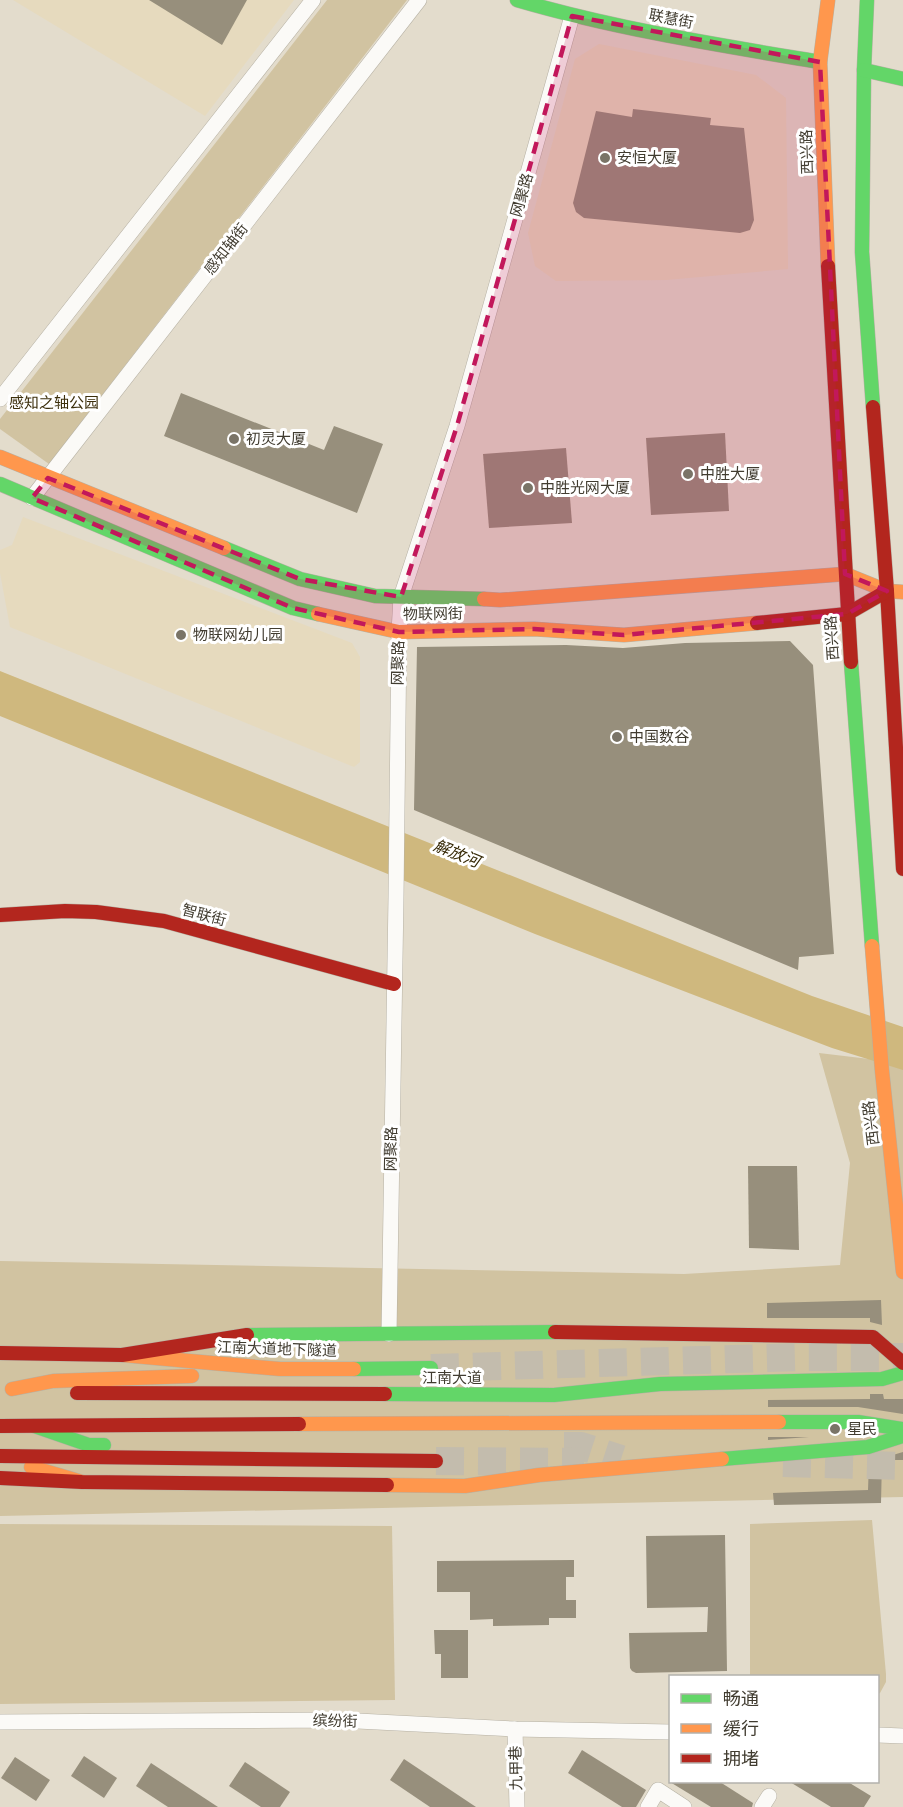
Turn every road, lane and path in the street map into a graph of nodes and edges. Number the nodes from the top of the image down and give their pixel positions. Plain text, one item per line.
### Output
1 (313, 0) edge
2 (418, 0) edge
3 (517, 0) edge
4 (828, 0) edge
5 (867, 0) edge
6 (572, 16) junction
7 (820, 62) junction
8 (864, 70) junction
9 (903, 79) edge
10 (0, 399) edge
11 (0, 457) edge
12 (48, 478) junction
13 (0, 484) edge
14 (32, 498) junction
15 (845, 574) junction
16 (887, 591) junction
17 (903, 592) edge
18 (401, 597) junction
19 (847, 614) junction
20 (399, 632) junction
21 (903, 869) edge
22 (0, 915) edge
23 (394, 984) junction
24 (903, 1272) edge
25 (389, 1334) junction
26 (0, 1353) edge
27 (122, 1355) junction
28 (903, 1363) edge
29 (431, 1368) tunnel mouth
30 (280, 1369) junction
31 (903, 1372) edge
32 (6, 1389) edge
33 (0, 1426) edge
34 (34, 1426) junction
35 (903, 1430) edge
36 (903, 1436) edge
37 (0, 1457) edge
38 (0, 1478) edge
39 (82, 1482) junction
40 (0, 1722) edge
41 (515, 1729) junction
42 (669, 1732) edge
43 (879, 1735) edge
44 (903, 1736) edge
45 (517, 1807) edge
46 (648, 1807) edge
47 (684, 1807) edge

1 - 10 street
2 - 12 street, 感知轴街
3 - 6 main road, 联慧街
4 - 7 main road, 西兴路
5 - 8 main road
6 - 7 main road, 联慧街
6 - 18 street, 网聚路
7 - 15 main road, 西兴路
8 - 9 main road
8 - 16 main road
11 - 12 main road, 物联网街
12 - 14 street, 感知轴街
12 - 18 main road, 物联网街
13 - 14 main road, 物联网街
14 - 20 main road, 物联网街
15 - 16 main road, 物联网街
15 - 18 main road, 物联网街
15 - 19 main road, 西兴路
16 - 17 main road, 物联网街
16 - 19 main road, 物联网街
16 - 21 main road
18 - 20 street, 网聚路
19 - 20 main road, 物联网街
19 - 24 main road, 西兴路
20 - 23 street, 网聚路
22 - 23 main road, 智联街
23 - 25 street, 网聚路
25 - 27 main road
25 - 28 main road
26 - 27 main road
27 - 30 main road, 江南大道地下隧道
29 - 30 main road, 江南大道地下隧道
30 - 32 main road
31 - 32 main road, 江南大道
33 - 34 main road
34 - 35 main road
34 - 37 main road
36 - 39 main road
37 - 39 main road
38 - 39 main road
40 - 41 street, 缤纷街
41 - 42 street, 缤纷街
41 - 45 street, 九甲巷
43 - 44 street
46 - 47 street

